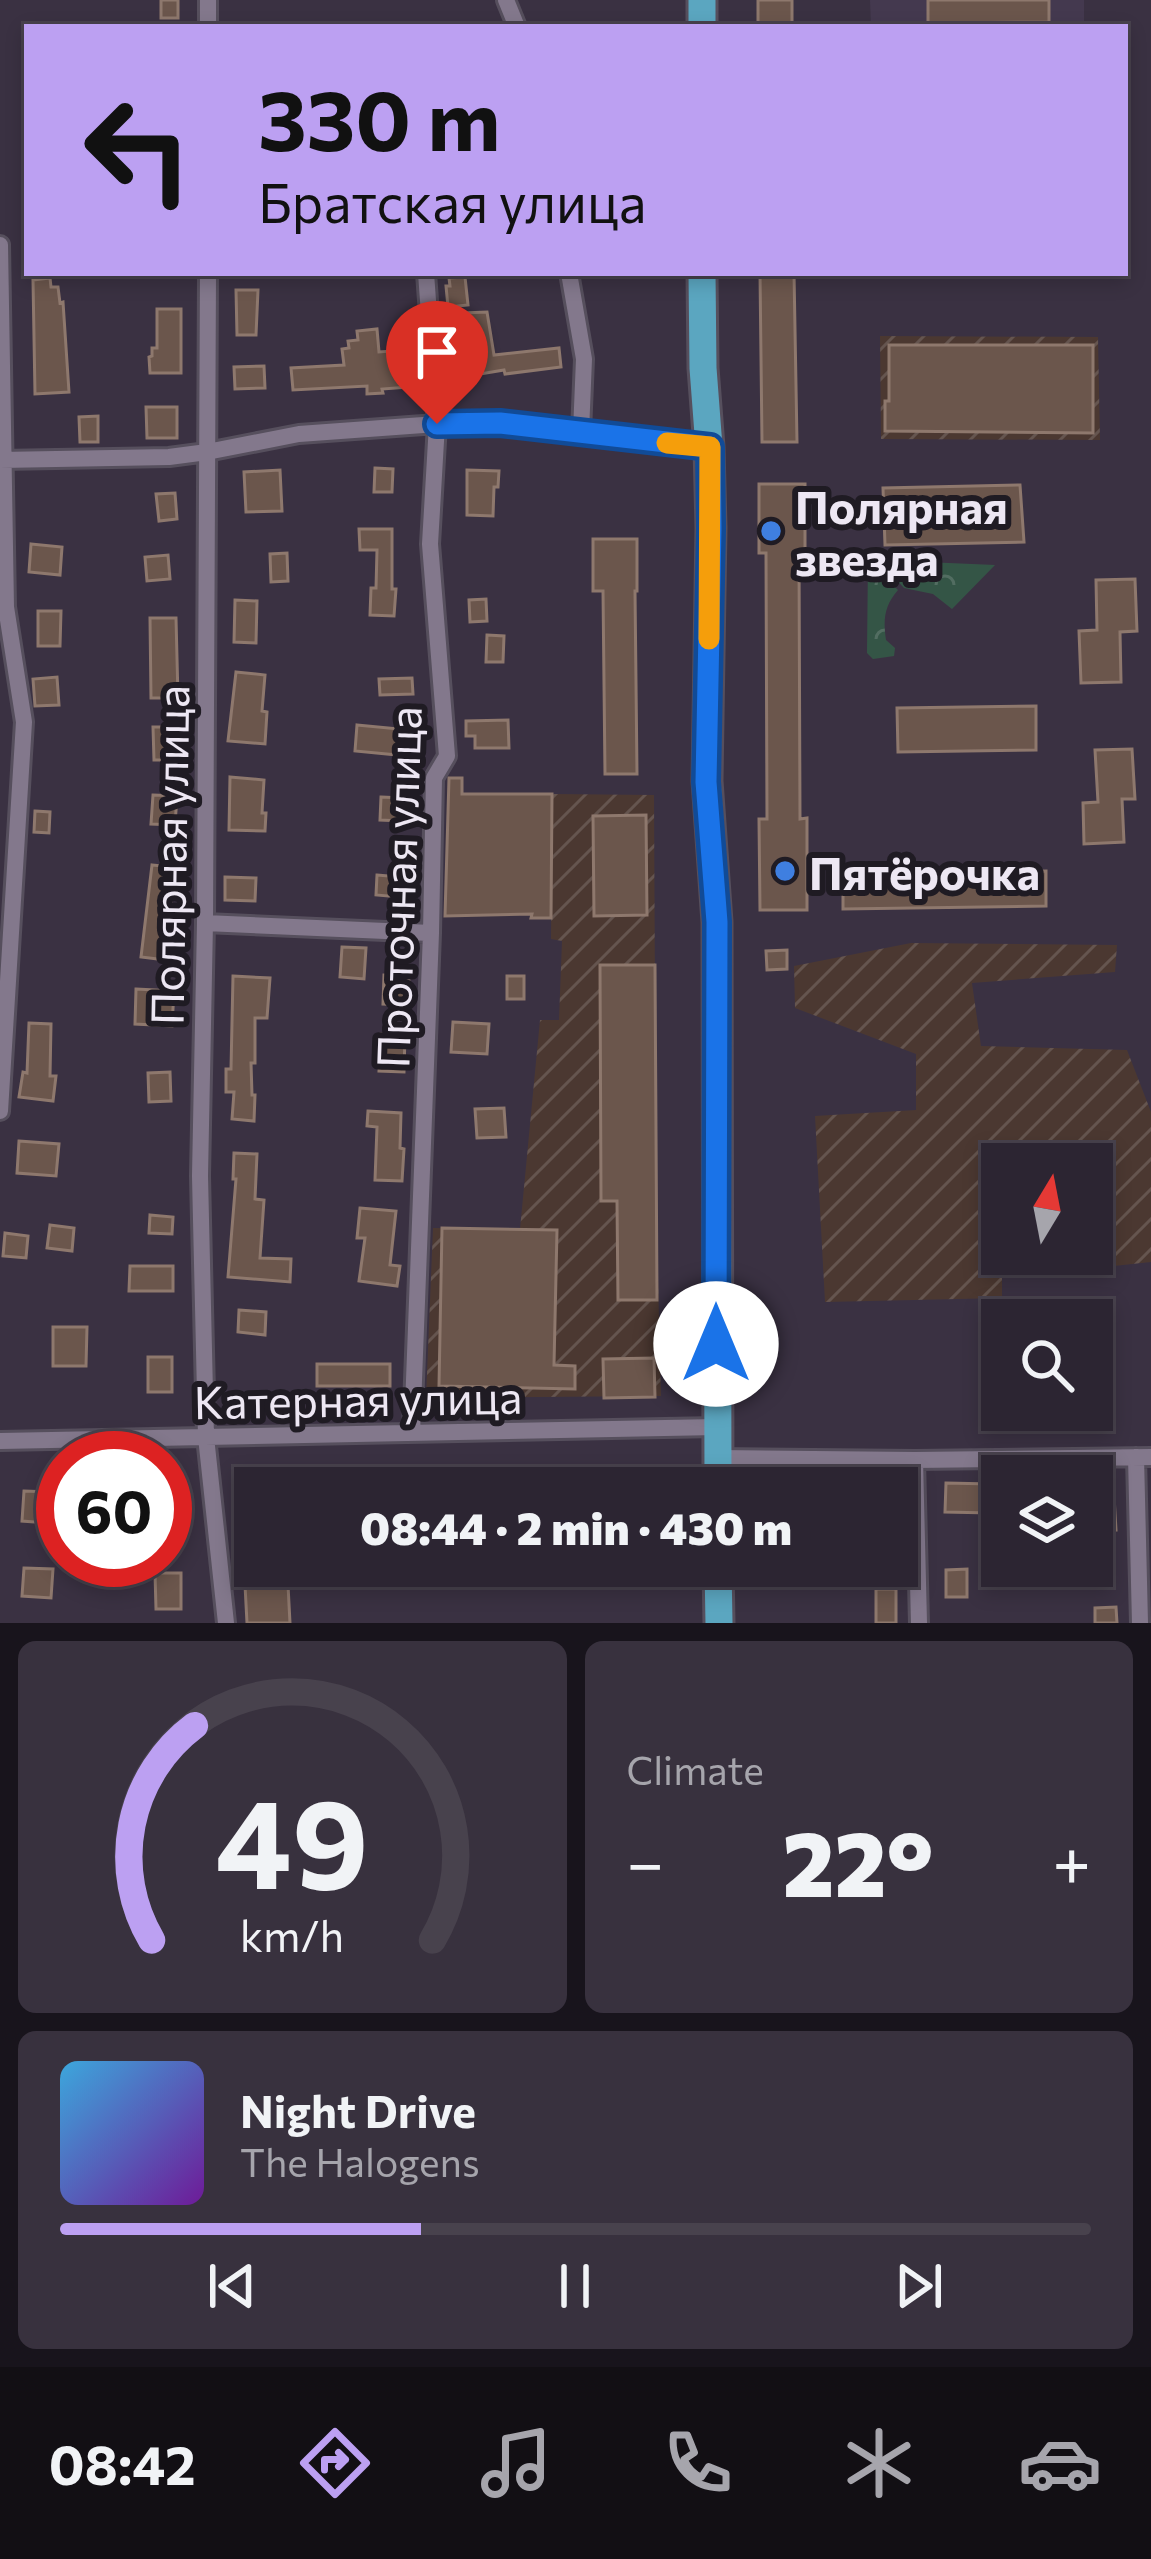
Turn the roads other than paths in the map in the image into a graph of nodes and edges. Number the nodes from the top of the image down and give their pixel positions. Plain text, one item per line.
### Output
1 (0, 245) edge
2 (208, 276) edge
3 (426, 276) edge
4 (570, 276) edge
5 (702, 276) edge
6 (437, 424) junction
7 (581, 432) junction
8 (710, 447) junction
9 (207, 452) junction
10 (2, 460) edge
11 (206, 923) junction
12 (431, 933) junction
13 (0, 1111) edge
14 (717, 1427) junction
15 (412, 1433) junction
16 (206, 1437) junction
17 (0, 1441) edge
18 (1144, 1457) edge
19 (717, 1459) junction
20 (916, 1460) junction
21 (717, 1467) edge
22 (718, 1587) edge
23 (226, 1623) edge
24 (719, 1623) edge
25 (920, 1623) edge
26 (1140, 1623) edge

1 - 10 street
2 - 9 street, Полярная улица
3 - 6 street, Проточная улица
4 - 7 street
5 - 8 main road
6 - 7 street
6 - 9 street
6 - 12 street, Проточная улица
7 - 8 street
8 - 14 main road
9 - 10 street
9 - 11 street, Полярная улица
10 - 13 street
11 - 12 street
11 - 16 street, Полярная улица
12 - 15 street, Проточная улица
14 - 15 street, Катерная улица
14 - 19 main road
15 - 16 street, Катерная улица
16 - 17 street, Катерная улица
16 - 23 street, Полярная улица
18 - 20 street
18 - 26 street
19 - 20 street
19 - 21 main road
20 - 25 street
22 - 24 main road

